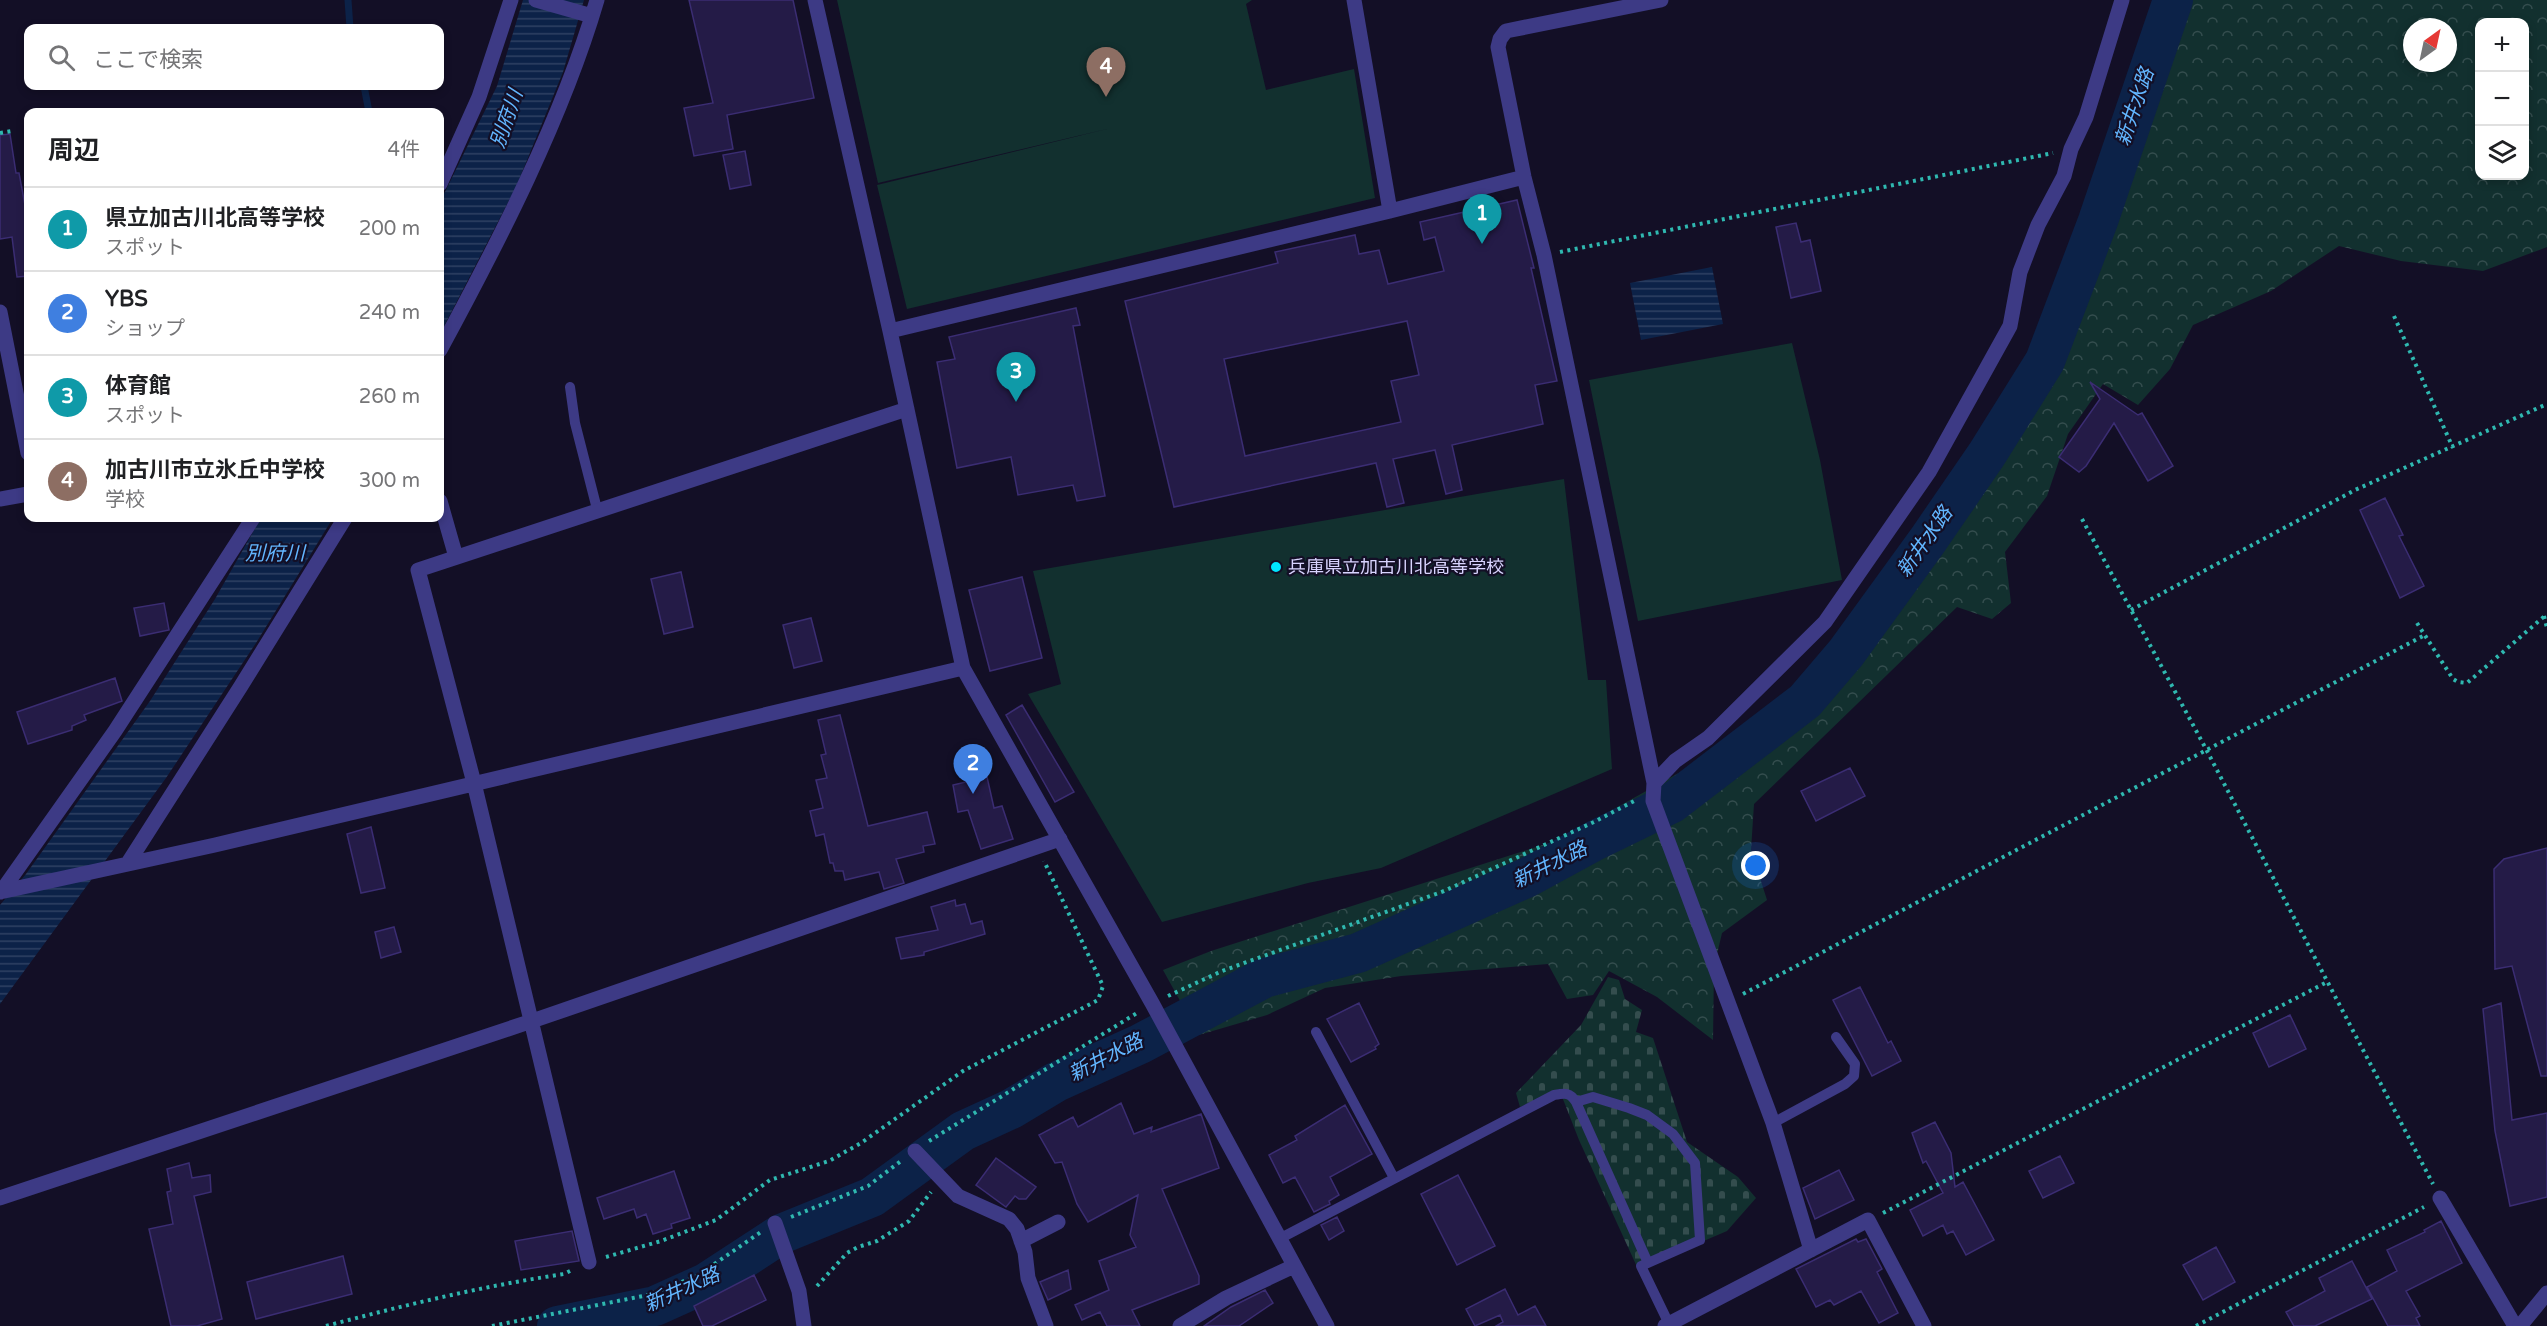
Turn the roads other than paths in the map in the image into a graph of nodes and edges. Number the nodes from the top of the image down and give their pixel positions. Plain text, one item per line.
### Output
1 (511, 0) edge
2 (537, 0) edge
3 (597, 0) edge
4 (814, 0) edge
5 (1354, 0) edge
6 (1661, 0) edge
7 (2122, 0) edge
8 (592, 16) junction
9 (444, 175) edge
10 (1524, 177) junction
11 (1390, 211) junction
12 (0, 312) edge
13 (890, 331) junction
14 (444, 342) edge
15 (570, 387) dead end
16 (907, 409) junction
17 (24, 433) edge
18 (24, 495) edge
19 (0, 499) edge
20 (597, 509) junction
21 (444, 515) edge
22 (250, 522) edge
23 (343, 522) edge
24 (456, 557) junction
25 (963, 668) junction
26 (474, 783) junction
27 (1654, 783) junction
28 (1060, 839) junction
29 (124, 864) junction
30 (5, 891) edge
31 (532, 1021) junction
32 (1316, 1032) dead end
33 (1836, 1037) dead end
34 (1576, 1101) junction
35 (1773, 1123) junction
36 (915, 1151) road end
37 (1394, 1178) junction
38 (0, 1198) edge
39 (2440, 1198) road end
40 (1058, 1222) dead end
41 (775, 1223) road end
42 (1279, 1239) junction
43 (1021, 1241) junction
44 (1811, 1250) junction
45 (590, 1262) road end
46 (1648, 1263) junction
47 (1294, 1266) junction
48 (2547, 1293) edge
49 (1667, 1325) edge
50 (804, 1326) edge
51 (1046, 1326) edge
52 (1180, 1326) edge
53 (1327, 1326) edge
54 (1924, 1326) edge
55 (2515, 1326) edge
56 (2520, 1326) edge

1 - 9 street
2 - 8 street
3 - 8 street
4 - 13 street
5 - 11 street
6 - 10 street
7 - 27 street
8 - 14 street
10 - 11 street
10 - 27 street
11 - 13 street
12 - 17 street
13 - 16 street
15 - 20 lane
16 - 20 street
16 - 25 street
18 - 19 street
20 - 24 street
21 - 24 street
22 - 30 street
23 - 29 street
24 - 26 street
25 - 26 street
25 - 28 street
26 - 29 street
26 - 31 street
27 - 35 street
28 - 31 street
28 - 42 street
29 - 30 street
31 - 38 street
31 - 45 street
32 - 37 lane
33 - 35 lane
34 - 37 lane
34 - 46 lane
34 - 46 lane
35 - 44 street
36 - 43 street
37 - 42 lane
39 - 55 street
40 - 43 street
41 - 50 street
42 - 47 street
43 - 51 street
44 - 49 street
44 - 54 street
46 - 49 lane
47 - 52 street
47 - 53 street
48 - 56 street

